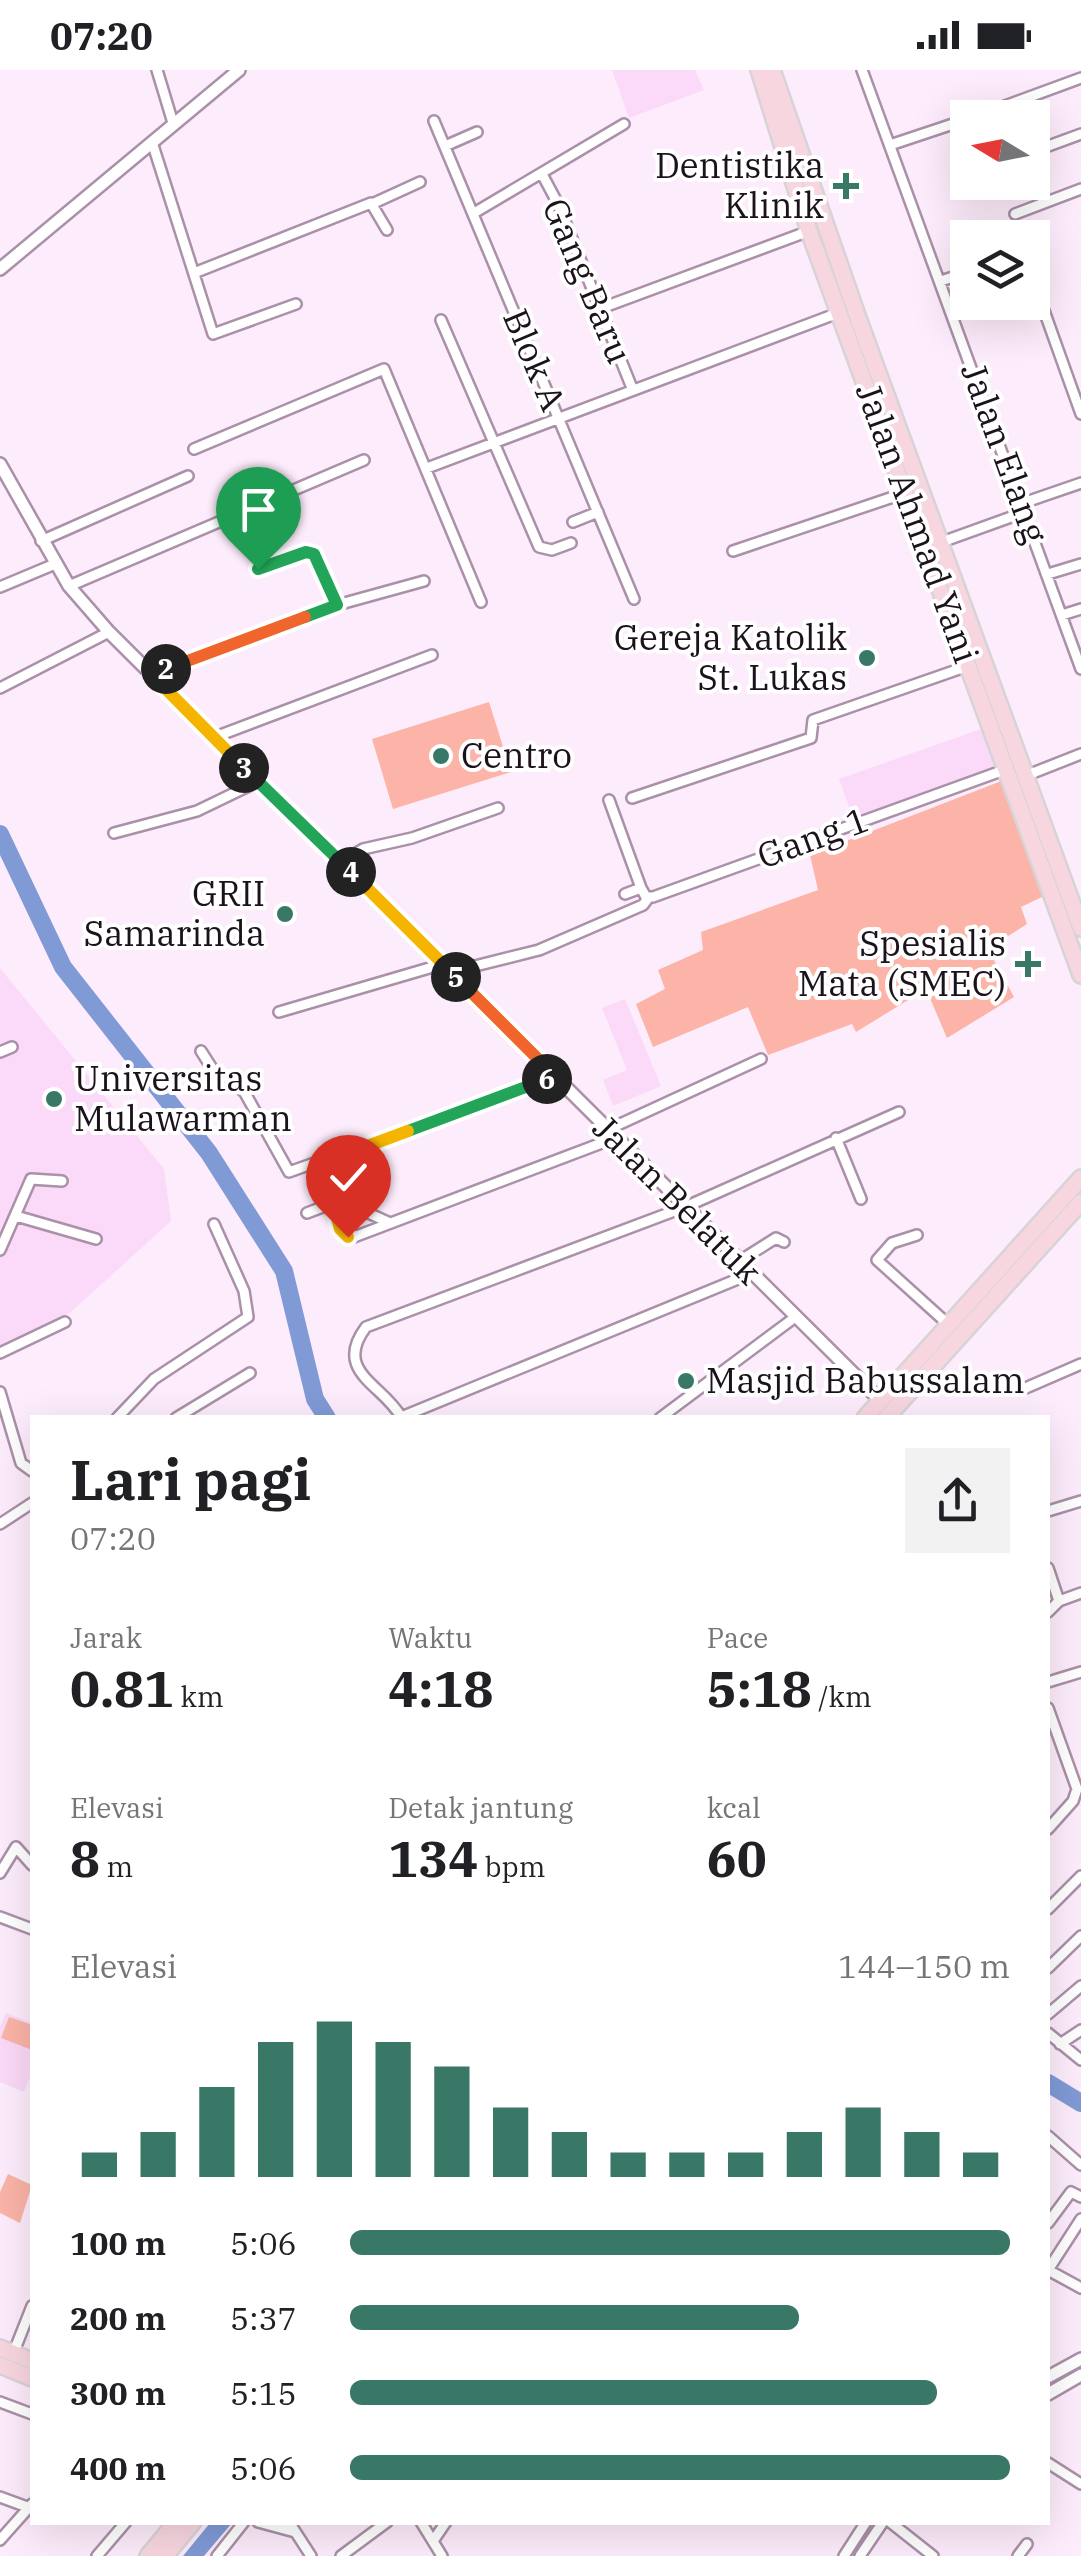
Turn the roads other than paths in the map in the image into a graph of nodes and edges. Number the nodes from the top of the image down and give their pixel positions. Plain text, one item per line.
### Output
1 (157, 70) edge
2 (240, 70) edge
3 (758, 70) edge
4 (772, 70) edge
5 (862, 70) edge
6 (1081, 78) edge
7 (1020, 100) edge
8 (434, 121) dead end
9 (174, 123) junction
10 (624, 124) dead end
11 (950, 125) edge
12 (477, 132) dead end
13 (1081, 134) edge
14 (152, 142) junction
15 (1050, 145) edge
16 (445, 146) junction
17 (890, 146) junction
18 (794, 149) junction
19 (542, 174) junction
20 (420, 182) dead end
21 (1081, 189) edge
22 (374, 203) junction
23 (474, 213) junction
24 (1015, 214) dead end
25 (388, 230) dead end
26 (809, 231) junction
27 (0, 269) edge
28 (194, 273) junction
29 (950, 278) edge
30 (941, 281) junction
31 (296, 304) dead end
32 (599, 308) junction
33 (838, 314) junction
34 (441, 320) dead end
35 (1047, 320) edge
36 (632, 388) junction
37 (1081, 414) edge
38 (558, 415) junction
39 (493, 443) junction
40 (194, 449) dead end
41 (364, 460) dead end
42 (0, 464) edge
43 (427, 468) junction
44 (188, 476) dead end
45 (1081, 483) edge
46 (906, 492) junction
47 (1024, 507) junction
48 (598, 512) junction
49 (573, 522) dead end
50 (41, 540) junction
51 (571, 543) dead end
52 (939, 543) junction
53 (733, 552) dead end
54 (54, 564) junction
55 (1081, 564) edge
56 (258, 569) dead end
57 (1048, 574) junction
58 (424, 581) dead end
59 (0, 586) edge
60 (69, 586) junction
61 (634, 599) dead end
62 (481, 602) dead end
63 (337, 605) junction
64 (1081, 609) edge
65 (1062, 615) junction
66 (109, 632) junction
67 (432, 655) dead end
68 (968, 666) junction
69 (1081, 669) edge
70 (151, 674) junction
71 (0, 688) edge
72 (214, 737) junction
73 (1081, 754) edge
74 (1007, 769) junction
75 (1025, 776) junction
76 (257, 782) junction
77 (632, 798) dead end
78 (609, 800) dead end
79 (498, 808) dead end
80 (114, 833) dead end
81 (341, 862) junction
82 (641, 888) junction
83 (625, 894) dead end
84 (649, 898) junction
85 (1081, 928) edge
86 (447, 968) junction
87 (1081, 975) edge
88 (279, 1012) dead end
89 (12, 1047) dead end
90 (201, 1051) dead end
91 (0, 1052) edge
92 (760, 1059) dead end
93 (555, 1076) junction
94 (899, 1112) dead end
95 (611, 1134) junction
96 (836, 1138) junction
97 (346, 1154) junction
98 (1081, 1178) edge
99 (62, 1182) dead end
100 (348, 1183) junction
101 (862, 1199) dead end
102 (1081, 1202) edge
103 (333, 1203) junction
104 (685, 1207) junction
105 (307, 1213) dead end
106 (16, 1216) junction
107 (391, 1222) junction
108 (214, 1224) dead end
109 (916, 1235) dead end
110 (96, 1239) dead end
111 (784, 1242) dead end
112 (0, 1250) edge
113 (738, 1262) junction
114 (750, 1274) junction
115 (794, 1318) junction
116 (65, 1322) dead end
117 (955, 1330) junction
118 (0, 1354) edge
119 (1081, 1364) edge
120 (250, 1373) dead end
121 (1021, 1390) dead end
122 (0, 1392) edge
123 (434, 1404) junction
124 (891, 1411) edge
125 (120, 1415) edge
126 (181, 1415) edge
127 (399, 1415) edge
128 (405, 1415) edge
129 (440, 1415) edge
130 (664, 1415) edge
131 (30, 1470) edge
132 (1081, 1500) edge
133 (30, 1504) edge
134 (1050, 1510) edge
135 (0, 1524) edge
136 (1050, 1577) edge
137 (1081, 1594) edge
138 (1059, 1602) junction
139 (1050, 1610) edge
140 (1081, 1672) edge
141 (1050, 1681) edge
142 (1050, 1714) edge
143 (1050, 1827) edge
144 (30, 1863) edge
145 (0, 1874) edge
146 (1081, 1876) edge
147 (1050, 1907) edge
148 (0, 1917) edge
149 (30, 1927) edge
150 (1081, 1936) edge
151 (1050, 1966) edge
152 (1081, 1986) edge
153 (1050, 2012) edge
154 (1081, 2030) edge
155 (1050, 2034) edge
156 (1060, 2044) junction
157 (1081, 2060) edge
158 (1050, 2138) edge
159 (1081, 2165) edge
160 (1081, 2197) edge
161 (1081, 2219) edge
162 (1050, 2220) edge
163 (1050, 2267) edge
164 (1050, 2271) edge
165 (1081, 2288) edge
166 (30, 2310) edge
167 (7, 2351) edge
168 (1081, 2359) edge
169 (0, 2365) edge
170 (1081, 2375) edge
171 (1050, 2376) edge
172 (30, 2377) edge
173 (1050, 2393) edge
174 (0, 2402) edge
175 (30, 2413) edge
176 (1050, 2464) edge
177 (1081, 2484) edge
178 (0, 2497) edge
179 (30, 2507) edge
180 (30, 2508) edge
181 (123, 2525) edge
182 (174, 2525) edge
183 (192, 2525) edge
184 (242, 2525) edge
185 (383, 2525) edge
186 (423, 2525) edge
187 (444, 2525) edge
188 (864, 2525) edge
189 (881, 2525) edge
190 (894, 2525) edge
191 (292, 2527) edge
192 (0, 2540) edge
193 (433, 2541) junction
194 (1027, 2544) dead end
195 (97, 2556) edge
196 (148, 2556) edge
197 (166, 2556) edge
198 (216, 2556) edge
199 (311, 2556) edge
200 (341, 2556) edge
201 (442, 2556) edge
202 (844, 2556) edge
203 (860, 2556) edge
204 (933, 2556) edge
205 (1018, 2556) edge

1 - 9 street
2 - 9 street
3 - 18 main road, Jalan Ahmad Yani
4 - 18 main road, Jalan Ahmad Yani
5 - 17 street, Jalan Elang
6 - 7 street
8 - 16 street, Blok A
9 - 14 street
10 - 19 street
11 - 17 street
12 - 16 street
13 - 15 street
14 - 27 street
14 - 28 street
16 - 23 street, Blok A
17 - 30 street, Jalan Elang
18 - 26 main road, Jalan Ahmad Yani
18 - 52 main road, Jalan Ahmad Yani
19 - 23 street
19 - 32 street, Gang Baru
20 - 22 street
21 - 24 street
22 - 25 street
22 - 28 street
23 - 38 street, Blok A
26 - 32 street
26 - 33 main road, Jalan Ahmad Yani
28 - 31 street
29 - 30 street
30 - 47 street, Jalan Elang
32 - 36 street, Gang Baru
33 - 36 street
33 - 46 main road, Jalan Ahmad Yani
34 - 39 street
35 - 37 street
36 - 38 street
38 - 39 street
38 - 48 street, Blok A
39 - 43 street
39 - 51 street
40 - 43 street
41 - 60 street
42 - 50 street, Jalan Belatuk
43 - 62 street
44 - 50 street
45 - 47 street
46 - 53 street
46 - 68 main road, Jalan Ahmad Yani
47 - 52 street
47 - 57 street, Jalan Elang
48 - 49 street
48 - 61 street, Blok A
50 - 54 street, Jalan Belatuk
52 - 75 main road, Jalan Ahmad Yani
54 - 59 street
54 - 60 street, Jalan Belatuk
55 - 57 street
56 - 63 street
57 - 65 street, Jalan Elang
58 - 63 street
60 - 66 street, Jalan Belatuk
63 - 70 street
64 - 65 street
65 - 69 street, Jalan Elang
66 - 70 street, Jalan Belatuk
66 - 71 street
67 - 72 street
68 - 74 main road, Jalan Ahmad Yani
68 - 77 street
70 - 72 street, Jalan Belatuk
72 - 76 street, Jalan Belatuk
73 - 75 street
74 - 84 street, Gang 1
74 - 87 main road, Jalan Ahmad Yani
75 - 85 main road, Jalan Ahmad Yani
76 - 80 street
76 - 81 street, Jalan Belatuk
78 - 82 street
79 - 81 street
81 - 86 street, Jalan Belatuk
82 - 83 street
82 - 84 street
84 - 86 street, Gang 1
86 - 88 street, Gang 1
86 - 93 street, Jalan Belatuk
89 - 91 street
90 - 97 street
92 - 95 street
93 - 95 street, Jalan Belatuk
93 - 97 street
94 - 96 street
95 - 104 street, Jalan Belatuk
95 - 107 street
96 - 101 street
96 - 104 street
97 - 100 street
98 - 117 main road
99 - 106 street
100 - 103 street
100 - 107 street
102 - 117 main road
103 - 105 street
103 - 107 street
104 - 113 street, Jalan Belatuk
104 - 127 street
106 - 110 street
106 - 112 street
108 - 125 street
109 - 117 street
111 - 113 street
113 - 114 street, Jalan Belatuk
114 - 115 street, Jalan Belatuk
114 - 123 street
115 - 124 street, Jalan Belatuk
115 - 130 street
116 - 118 street
117 - 124 main road
119 - 121 street
120 - 126 street
122 - 131 street
123 - 128 street
123 - 129 street
132 - 134 street
133 - 135 street
136 - 138 street
137 - 138 street
138 - 139 street
140 - 141 street
142 - 143 street
144 - 145 street
146 - 147 street
148 - 149 street
150 - 151 street
152 - 153 street
154 - 156 street
155 - 156 street
156 - 157 street
158 - 159 street
160 - 162 street
161 - 163 street
164 - 165 street
166 - 167 street
168 - 171 street
169 - 172 main road
170 - 173 street
174 - 175 street
176 - 177 street
178 - 179 street
180 - 192 street
181 - 195 street
182 - 196 main road
183 - 197 main road
184 - 198 street
185 - 200 street
186 - 193 street
187 - 193 street
188 - 202 street
189 - 203 street
190 - 204 street
191 - 199 street
193 - 201 street
194 - 205 street

